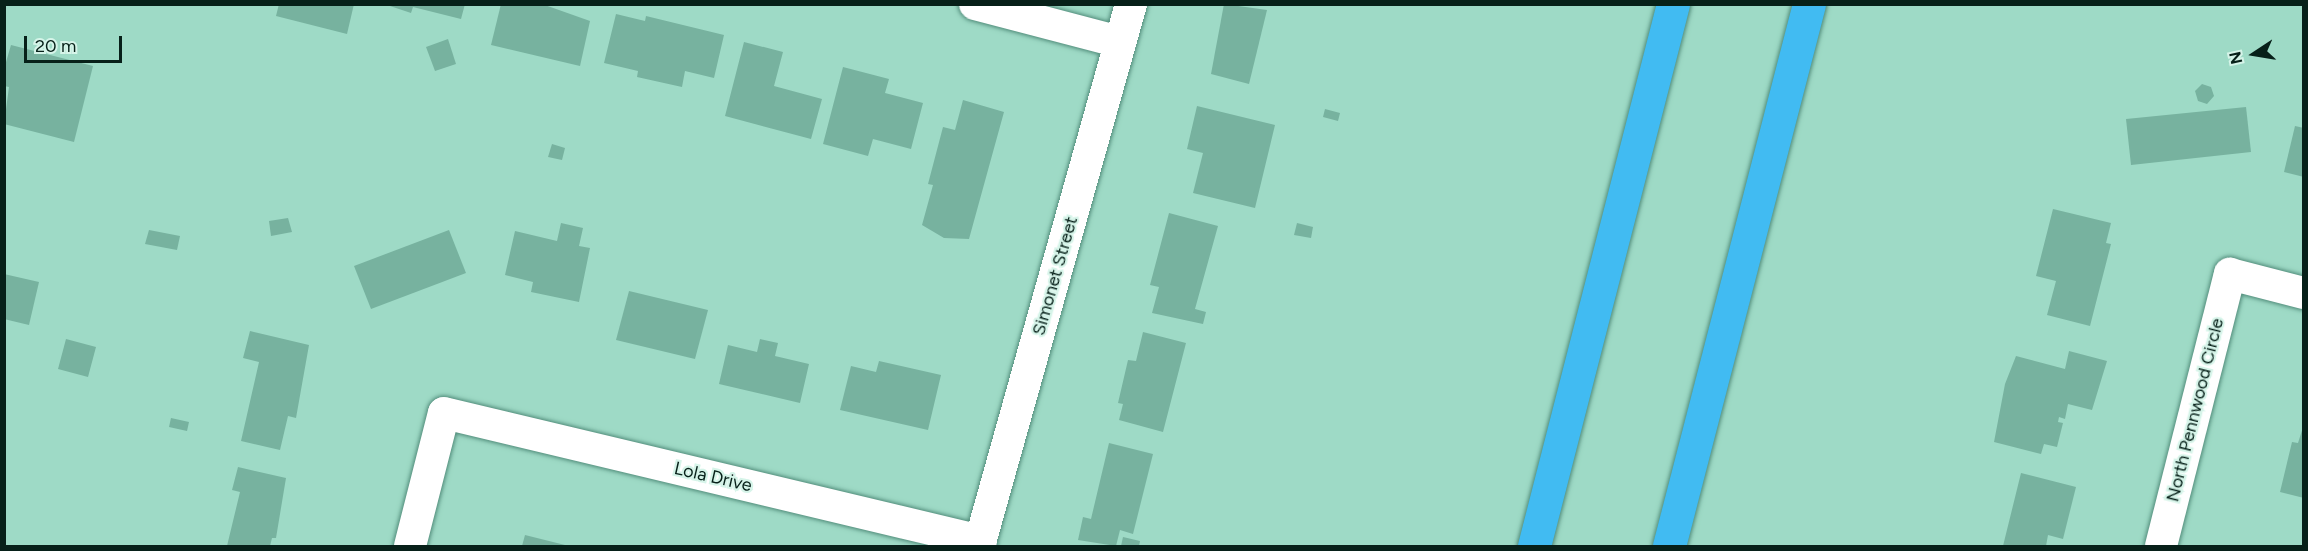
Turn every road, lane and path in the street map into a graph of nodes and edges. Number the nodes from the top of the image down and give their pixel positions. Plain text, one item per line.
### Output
1 (975, 4) edge
2 (1131, 4) edge
3 (1673, 4) edge
4 (1809, 4) edge
5 (1120, 42) junction
6 (2304, 293) edge
7 (980, 544) edge
8 (410, 546) edge
9 (1534, 546) edge
10 (1669, 546) edge
11 (2161, 546) edge

1 - 5 street
2 - 5 street, Simonet Street
3 - 9 highway
4 - 10 highway
5 - 7 street, Simonet Street
6 - 11 street, North Pennwood Circle
7 - 8 street, Lola Drive

